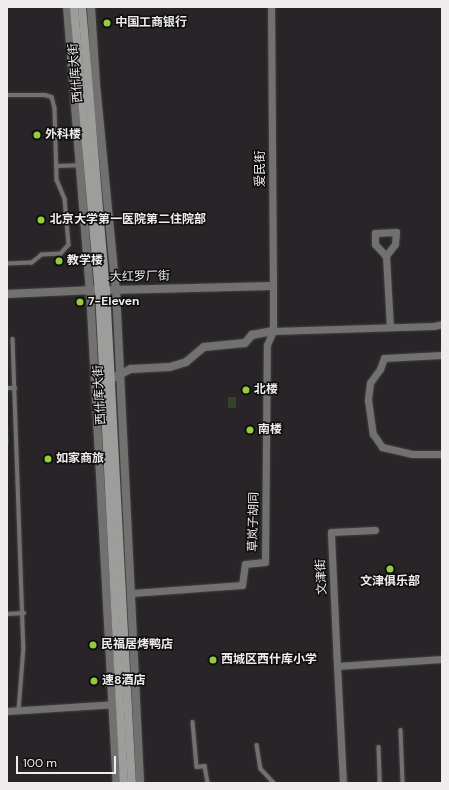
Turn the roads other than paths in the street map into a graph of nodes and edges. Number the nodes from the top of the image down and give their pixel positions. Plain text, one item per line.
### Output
1 (67, 7) edge
2 (74, 7) edge
3 (82, 7) edge
4 (91, 7) edge
5 (271, 7) edge
6 (7, 95) edge
7 (80, 165) junction
8 (56, 166) junction
9 (386, 256) dead end
10 (7, 264) edge
11 (273, 286) junction
12 (103, 290) junction
13 (116, 290) junction
14 (90, 291) junction
15 (7, 294) edge
16 (442, 324) edge
17 (390, 327) junction
18 (273, 331) junction
19 (13, 339) dead end
20 (442, 355) edge
21 (120, 374) junction
22 (111, 379) junction
23 (7, 388) edge
24 (15, 388) junction
25 (442, 454) edge
26 (375, 530) dead end
27 (132, 594) junction
28 (24, 613) junction
29 (7, 614) edge
30 (442, 659) edge
31 (337, 666) junction
32 (116, 704) junction
33 (19, 710) junction
34 (7, 711) edge
35 (193, 722) dead end
36 (401, 730) dead end
37 (257, 745) dead end
38 (379, 747) dead end
39 (117, 783) edge
40 (124, 783) edge
41 (132, 783) edge
42 (140, 783) edge
43 (208, 783) edge
44 (274, 783) edge
45 (343, 783) edge
46 (380, 783) edge
47 (403, 783) edge

1 - 7 street, 西什库大街
2 - 12 main road, 西什库大街
3 - 12 main road, 西什库大街
4 - 13 street, 西什库大街
5 - 11 street, 爱民街
6 - 8 lane
7 - 8 lane
7 - 14 street, 西什库大街
8 - 10 lane
9 - 17 street
11 - 13 street, 大红罗厂街
11 - 18 street, 爱民街
12 - 13 street, 大红罗厂街
12 - 14 street, 大红罗厂街
12 - 22 main road, 西什库大街
12 - 32 main road, 西什库大街
13 - 21 street, 西什库大街
14 - 15 street, 大红罗厂街
14 - 32 street, 西什库大街
16 - 17 street
17 - 18 street
18 - 21 street
18 - 27 street, 草岚子胡同
19 - 24 lane
20 - 25 street
21 - 22 street
21 - 27 street, 西什库大街
22 - 41 main road, 西什库大街
23 - 24 lane
24 - 28 lane
26 - 31 street, 文津街
27 - 42 street, 西什库大街
28 - 29 lane
28 - 33 lane
30 - 31 street
31 - 45 street
32 - 33 street
32 - 39 street, 西什库大街
32 - 40 main road, 西什库大街
33 - 34 street
35 - 43 lane
36 - 47 lane
37 - 44 lane
38 - 46 lane

